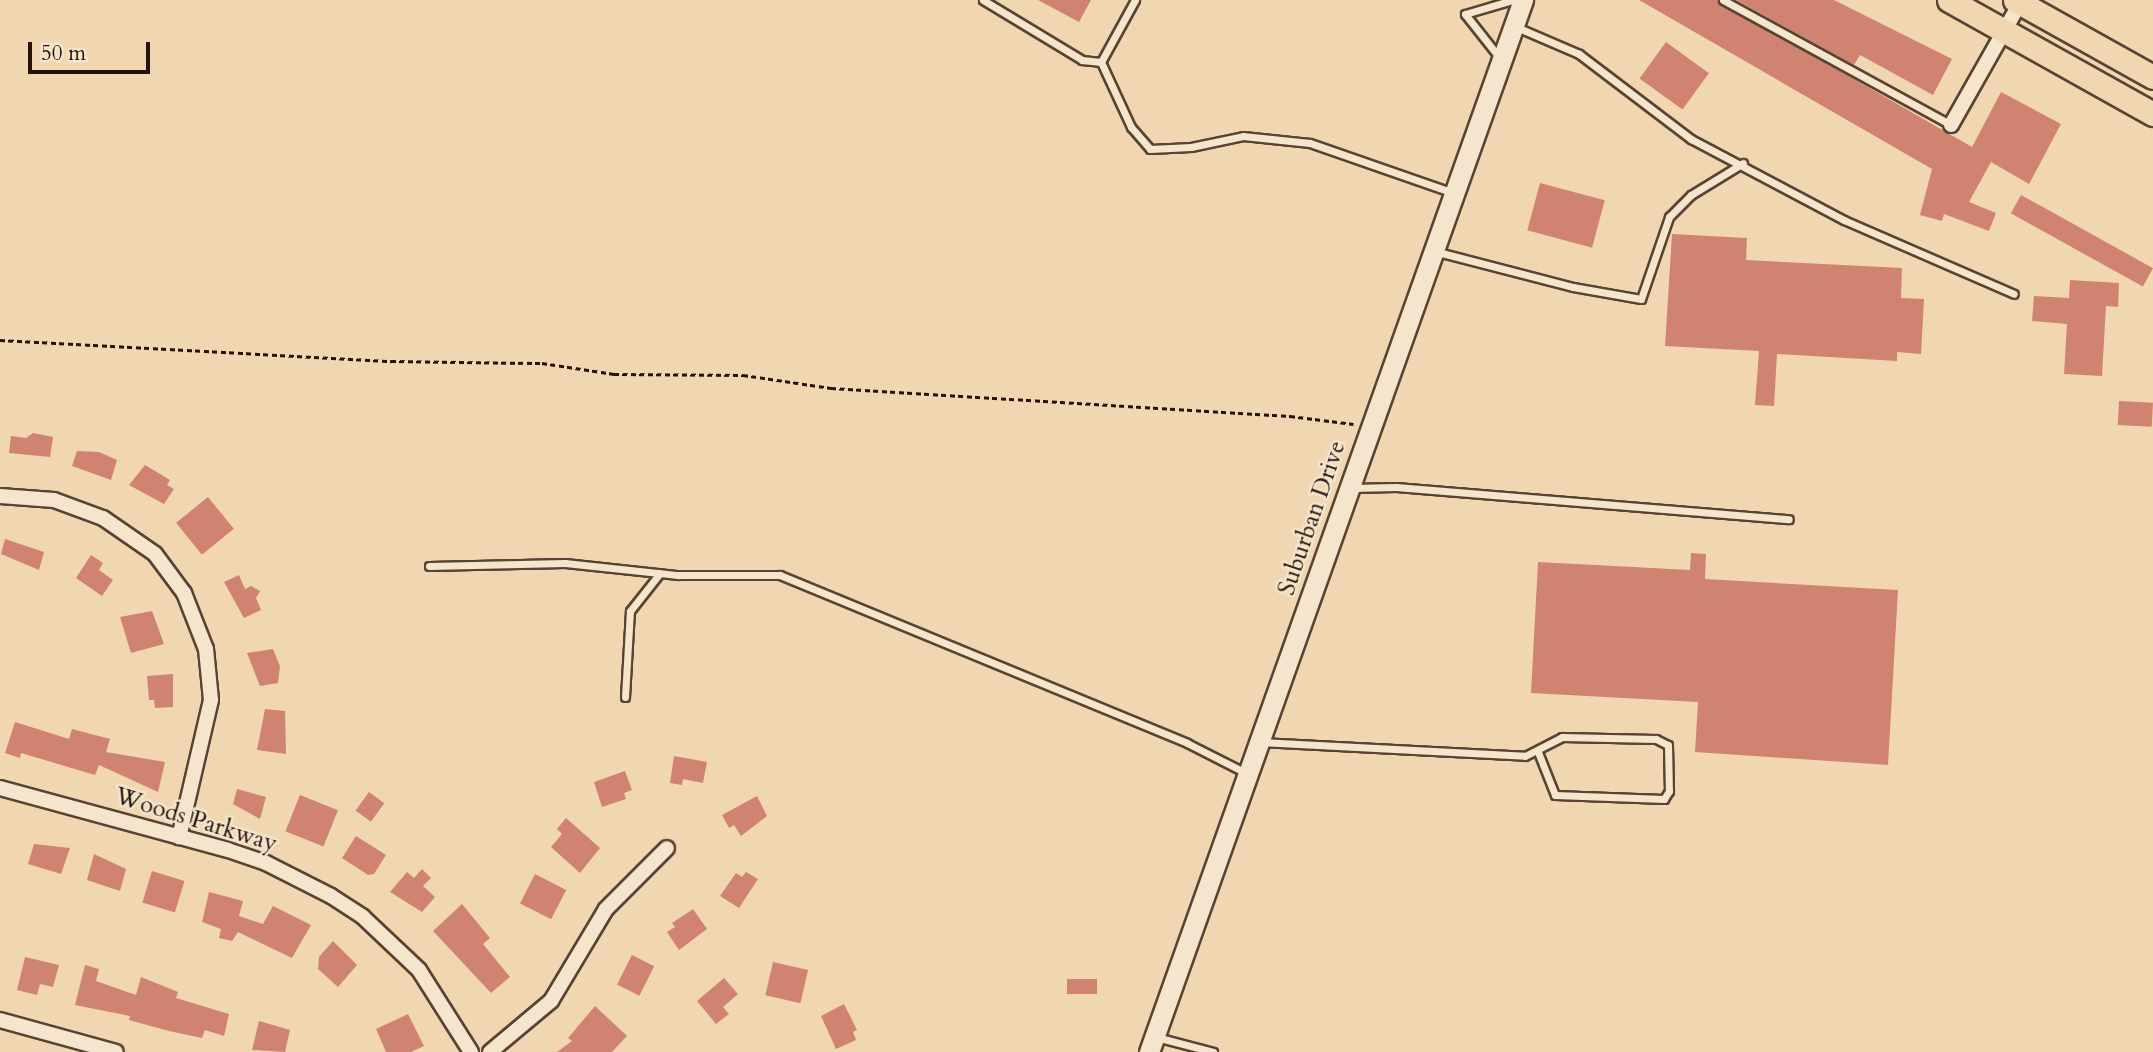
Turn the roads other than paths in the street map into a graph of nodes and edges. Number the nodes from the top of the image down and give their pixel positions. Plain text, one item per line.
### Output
1 (984, 0) edge
2 (1135, 0) edge
3 (1513, 0) edge
4 (1523, 0) edge
5 (1723, 0) edge
6 (1950, 0) edge
7 (2017, 1) edge
8 (1513, 25) junction
9 (2004, 31) junction
10 (1501, 60) junction
11 (1101, 62) junction
12 (2153, 77) edge
13 (2153, 114) edge
14 (1951, 125) joint
15 (1743, 163) junction
16 (1453, 192) junction
17 (1432, 250) junction
18 (2014, 294) dead end
19 (1348, 488) junction
20 (0, 496) edge
21 (1789, 519) dead end
22 (429, 566) dead end
23 (660, 573) junction
24 (625, 697) dead end
25 (1258, 742) junction
26 (1538, 752) junction
27 (1247, 774) junction
28 (0, 788) edge
29 (179, 837) junction
30 (667, 848) dead end
31 (0, 1020) edge
32 (1151, 1044) edge
33 (116, 1052) edge
34 (471, 1052) edge
35 (490, 1052) edge
36 (1213, 1052) edge

1 - 11 lane
2 - 11 lane
3 - 10 lane
4 - 8 main road, Suburban Drive
5 - 14 lane
6 - 9 main road
7 - 9 street
7 - 12 main road
8 - 10 main road, Suburban Drive
8 - 15 lane
9 - 13 main road
9 - 14 street
10 - 16 main road, Suburban Drive
11 - 16 lane
15 - 17 lane
15 - 18 lane
16 - 17 main road, Suburban Drive
17 - 19 main road, Suburban Drive
19 - 21 lane
19 - 25 main road, Suburban Drive
20 - 29 street
22 - 23 lane
23 - 24 lane
23 - 27 lane
25 - 26 lane
25 - 27 main road, Suburban Drive
26 - 26 lane
27 - 32 main road, Suburban Drive
28 - 29 street, Woods Parkway
29 - 34 street, Woods Parkway
30 - 35 street
31 - 33 street
32 - 36 lane

